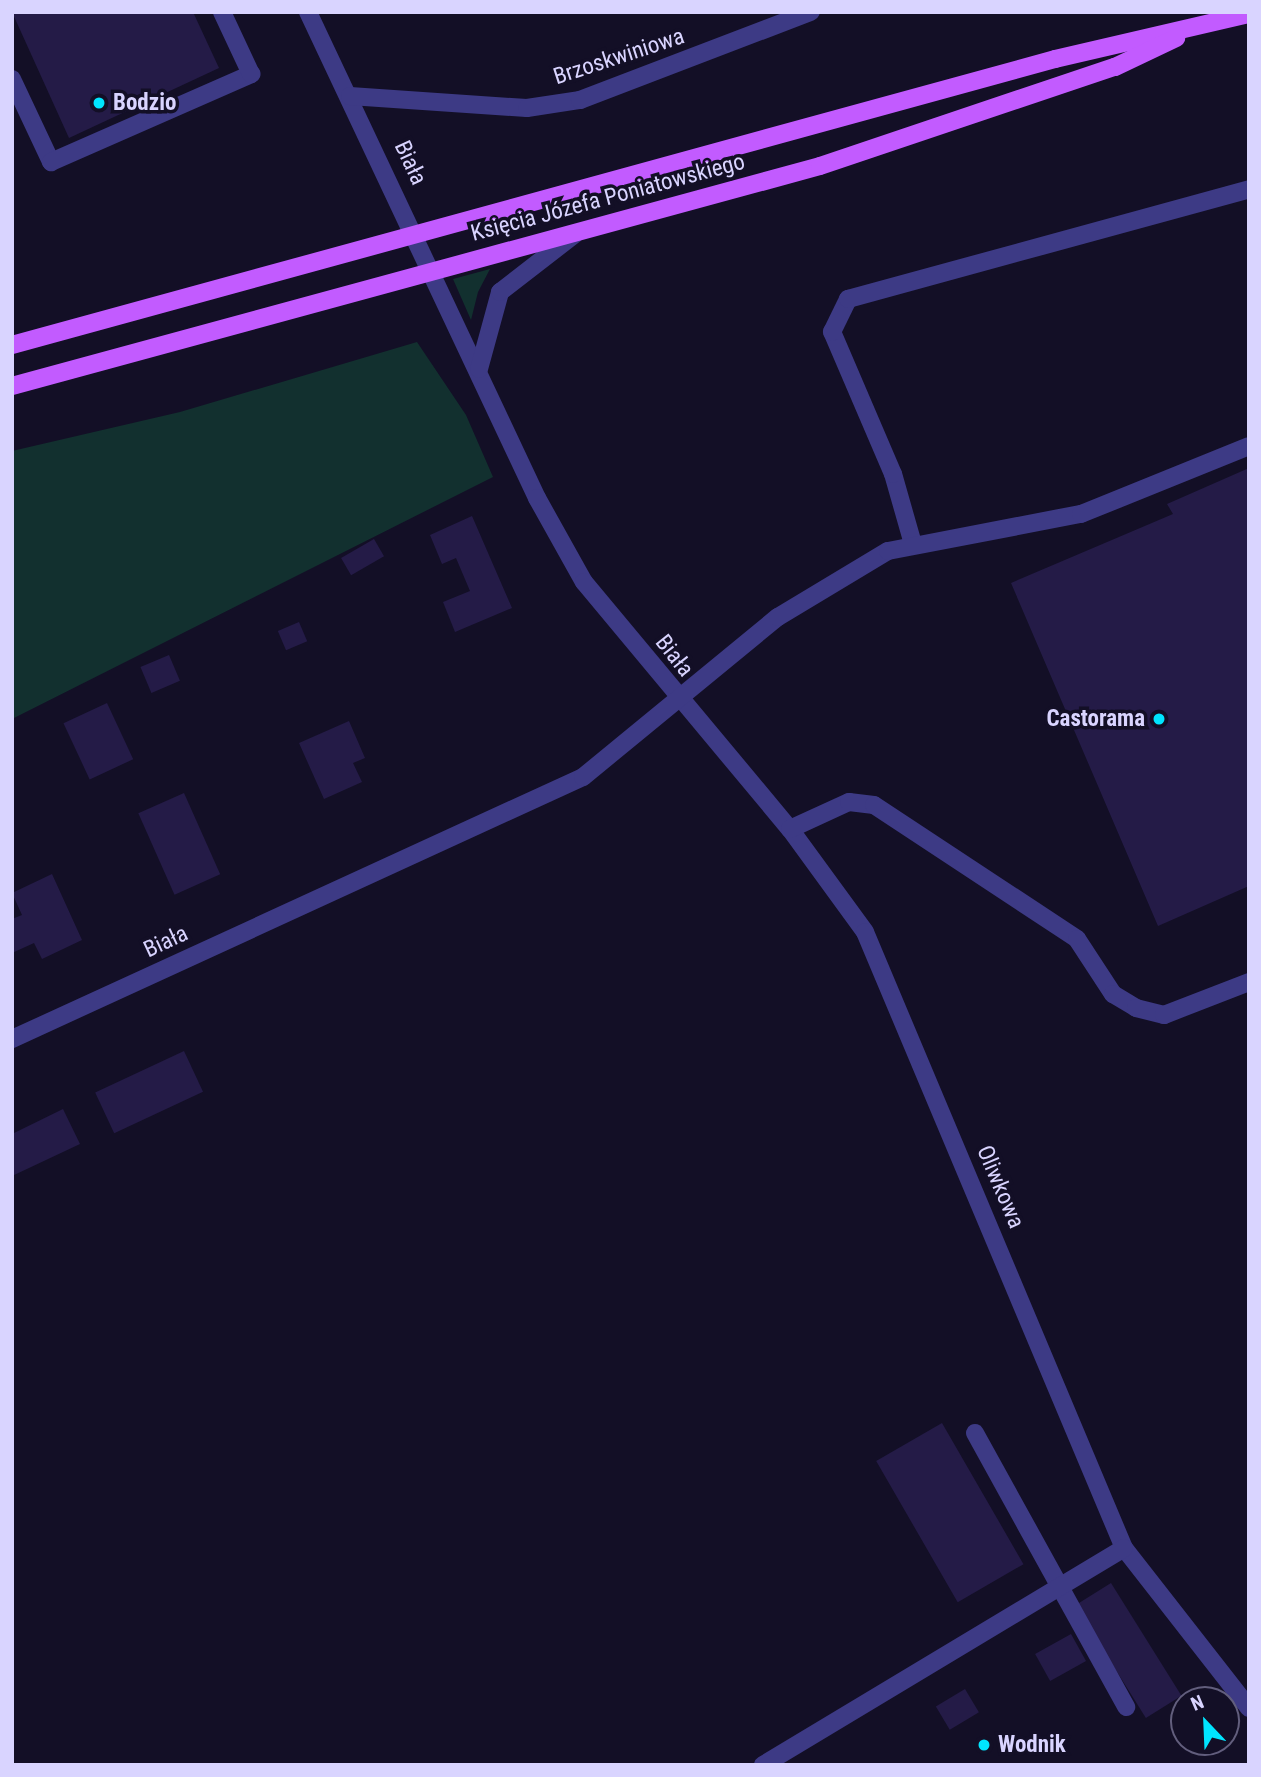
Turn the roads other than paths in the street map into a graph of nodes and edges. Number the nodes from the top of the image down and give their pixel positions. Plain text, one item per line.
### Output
1 (222, 12) edge
2 (308, 12) edge
3 (811, 12) edge
4 (1249, 14) edge
5 (1205, 25) junction
6 (12, 79) edge
7 (351, 96) junction
8 (1249, 189) edge
9 (415, 232) junction
10 (577, 233) junction
11 (432, 269) junction
12 (12, 345) edge
13 (479, 369) junction
14 (12, 386) edge
15 (1249, 446) edge
16 (913, 544) junction
17 (679, 702) junction
18 (790, 829) junction
19 (1249, 982) edge
20 (12, 1039) edge
21 (975, 1433) dead end
22 (1124, 1548) junction
23 (1056, 1589) junction
24 (1126, 1707) dead end
25 (1249, 1708) edge
26 (763, 1765) edge

1 - 6 street
2 - 7 street, Biała
3 - 7 street, Brzoskwiniowa
4 - 5 main road, Księcia Józefa Poniatowskiego
5 - 9 main road, Księcia Józefa Poniatowskiego
5 - 10 main road, Księcia Józefa Poniatowskiego
7 - 9 street, Biała
8 - 16 street
9 - 11 street, Biała
9 - 12 main road, Księcia Józefa Poniatowskiego
10 - 11 main road, Księcia Józefa Poniatowskiego
10 - 13 street
11 - 13 street, Biała
11 - 14 main road, Księcia Józefa Poniatowskiego
13 - 17 street, Biała
15 - 16 street
16 - 17 street
17 - 18 street, Oliwkowa
17 - 20 street, Biała
18 - 19 street
18 - 22 street, Oliwkowa
21 - 23 street
22 - 23 street
22 - 25 street, Oliwkowa
23 - 24 street
23 - 26 street

